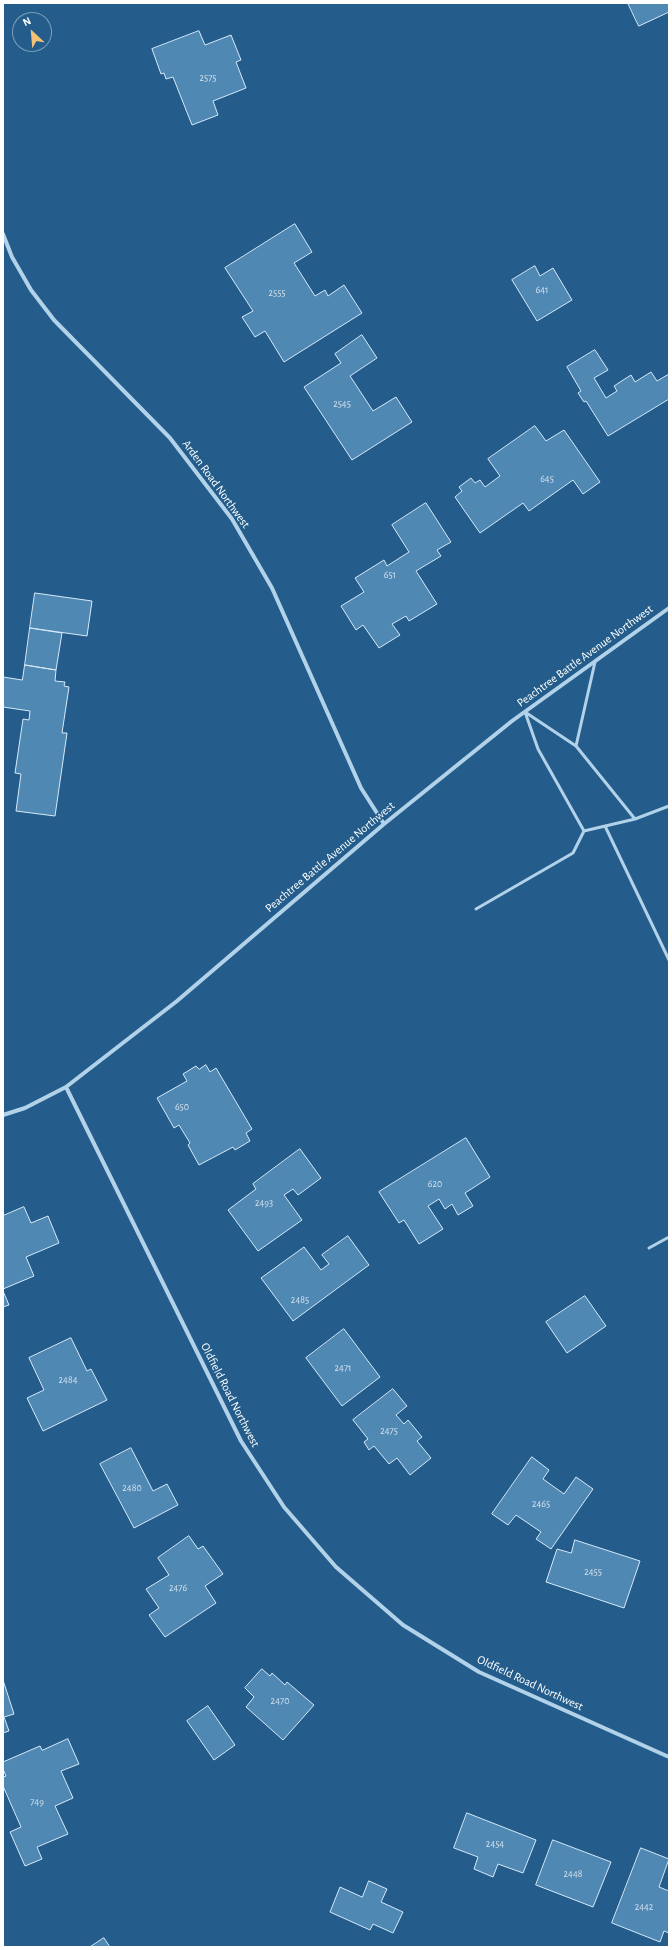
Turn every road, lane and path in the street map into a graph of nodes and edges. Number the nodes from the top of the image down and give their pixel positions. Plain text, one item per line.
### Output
1 (3, 234) edge
2 (669, 608) edge
3 (595, 660) junction
4 (524, 712) junction
5 (576, 746) junction
6 (669, 806) edge
7 (635, 819) junction
8 (384, 824) junction
9 (605, 826) junction
10 (584, 831) junction
11 (476, 909) dead end
12 (669, 960) edge
13 (66, 1087) junction
14 (3, 1115) edge
15 (669, 1237) edge
16 (649, 1248) dead end
17 (669, 1757) edge

1 - 8 street, Arden Road Northwest
2 - 3 street, Peachtree Battle Avenue Northwest
3 - 4 street, Peachtree Battle Avenue Northwest
3 - 5 lane
4 - 5 lane
4 - 8 street, Peachtree Battle Avenue Northwest
4 - 10 lane
5 - 7 lane
6 - 7 lane
7 - 9 lane
8 - 13 street, Peachtree Battle Avenue Northwest
9 - 10 lane
9 - 12 lane
10 - 11 lane
13 - 14 street, Peachtree Battle Avenue Northwest
13 - 17 street, Oldfield Road Northwest
15 - 16 lane

